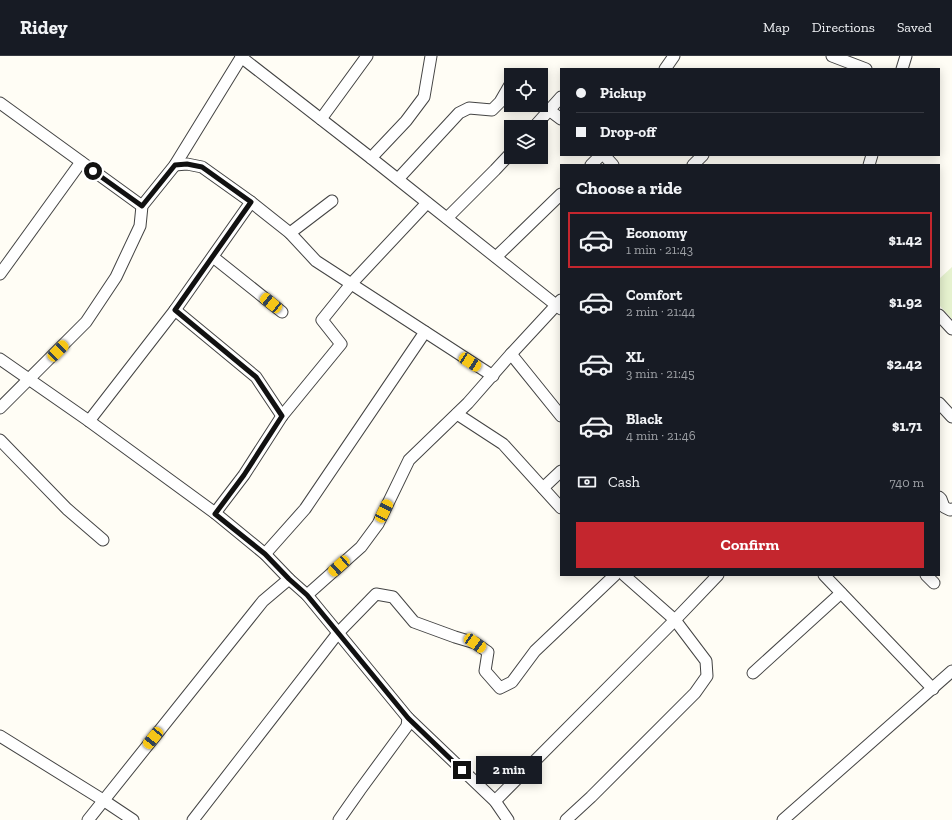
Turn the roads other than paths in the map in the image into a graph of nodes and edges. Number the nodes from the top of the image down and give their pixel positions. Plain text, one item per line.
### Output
1 (241, 56) edge
2 (367, 56) edge
3 (431, 56) edge
4 (674, 56) edge
5 (832, 56) edge
6 (906, 56) edge
7 (666, 68) edge
8 (863, 68) edge
9 (902, 68) edge
10 (504, 95) edge
11 (560, 98) edge
12 (0, 103) edge
13 (550, 110) junction
14 (560, 118) edge
15 (321, 119) junction
16 (541, 120) edge
17 (601, 156) edge
18 (603, 156) edge
19 (702, 156) edge
20 (371, 158) junction
21 (504, 160) edge
22 (81, 162) junction
23 (591, 164) edge
24 (612, 164) edge
25 (694, 164) edge
26 (175, 165) junction
27 (398, 179) junction
28 (560, 195) edge
29 (332, 201) dead end
30 (251, 202) junction
31 (428, 203) junction
32 (142, 206) junction
33 (447, 218) junction
34 (290, 233) junction
35 (213, 257) junction
36 (496, 257) junction
37 (0, 274) edge
38 (351, 284) junction
39 (560, 305) edge
40 (175, 310) junction
41 (282, 312) dead end
42 (940, 316) edge
43 (952, 329) edge
44 (425, 332) junction
45 (511, 354) junction
46 (0, 359) edge
47 (493, 376) junction
48 (29, 379) junction
49 (940, 405) edge
50 (0, 408) edge
51 (457, 414) junction
52 (560, 415) edge
53 (282, 416) junction
54 (952, 417) edge
55 (89, 421) junction
56 (0, 440) edge
57 (560, 472) edge
58 (542, 488) junction
59 (940, 498) edge
60 (560, 507) edge
61 (952, 509) edge
62 (215, 514) junction
63 (103, 540) dead end
64 (265, 554) junction
65 (614, 576) edge
66 (625, 576) edge
67 (717, 576) edge
68 (825, 576) edge
69 (927, 576) edge
70 (289, 579) junction
71 (934, 583) dead end
72 (841, 593) junction
73 (307, 595) junction
74 (675, 620) junction
75 (338, 633) junction
76 (952, 671) edge
77 (753, 673) dead end
78 (933, 689) junction
79 (408, 718) junction
80 (0, 736) edge
81 (103, 800) junction
82 (495, 801) junction
83 (88, 820) edge
84 (133, 820) edge
85 (194, 820) edge
86 (340, 820) edge
87 (508, 820) edge
88 (566, 820) edge
89 (784, 820) edge

1 - 15 street
1 - 26 street
2 - 15 street
3 - 20 street
4 - 7 street
5 - 8 street
6 - 9 street
10 - 27 street
11 - 13 street
12 - 22 street
13 - 14 street
13 - 16 street
15 - 20 street
17 - 23 street
18 - 24 street
19 - 25 street
20 - 27 street
21 - 33 street
22 - 32 street
22 - 37 street
26 - 30 street
26 - 32 street
27 - 31 street
28 - 36 street
29 - 34 street
30 - 34 street
30 - 35 street
31 - 33 street
31 - 38 street
32 - 48 street
33 - 36 street
34 - 38 street
35 - 40 street
35 - 41 street
36 - 39 street
38 - 44 street
38 - 53 street
39 - 45 street
40 - 53 street
40 - 55 street
42 - 43 street
44 - 47 street
44 - 64 street
45 - 47 street
45 - 52 street
46 - 48 street
47 - 51 street
48 - 50 street
48 - 55 street
49 - 54 street
51 - 58 street
51 - 73 street
53 - 62 street
55 - 62 street
56 - 63 street
57 - 58 street
58 - 60 street
59 - 61 street
62 - 64 street
64 - 70 street
65 - 75 street
66 - 74 street
67 - 74 street
68 - 72 street
69 - 71 street
70 - 73 street
70 - 81 street
72 - 77 street
72 - 78 street
73 - 75 street
74 - 82 street
74 - 88 street
75 - 79 street
75 - 85 street
76 - 78 street
78 - 89 street
79 - 82 street
79 - 86 street
80 - 81 street
81 - 83 street
81 - 84 street
82 - 87 street

